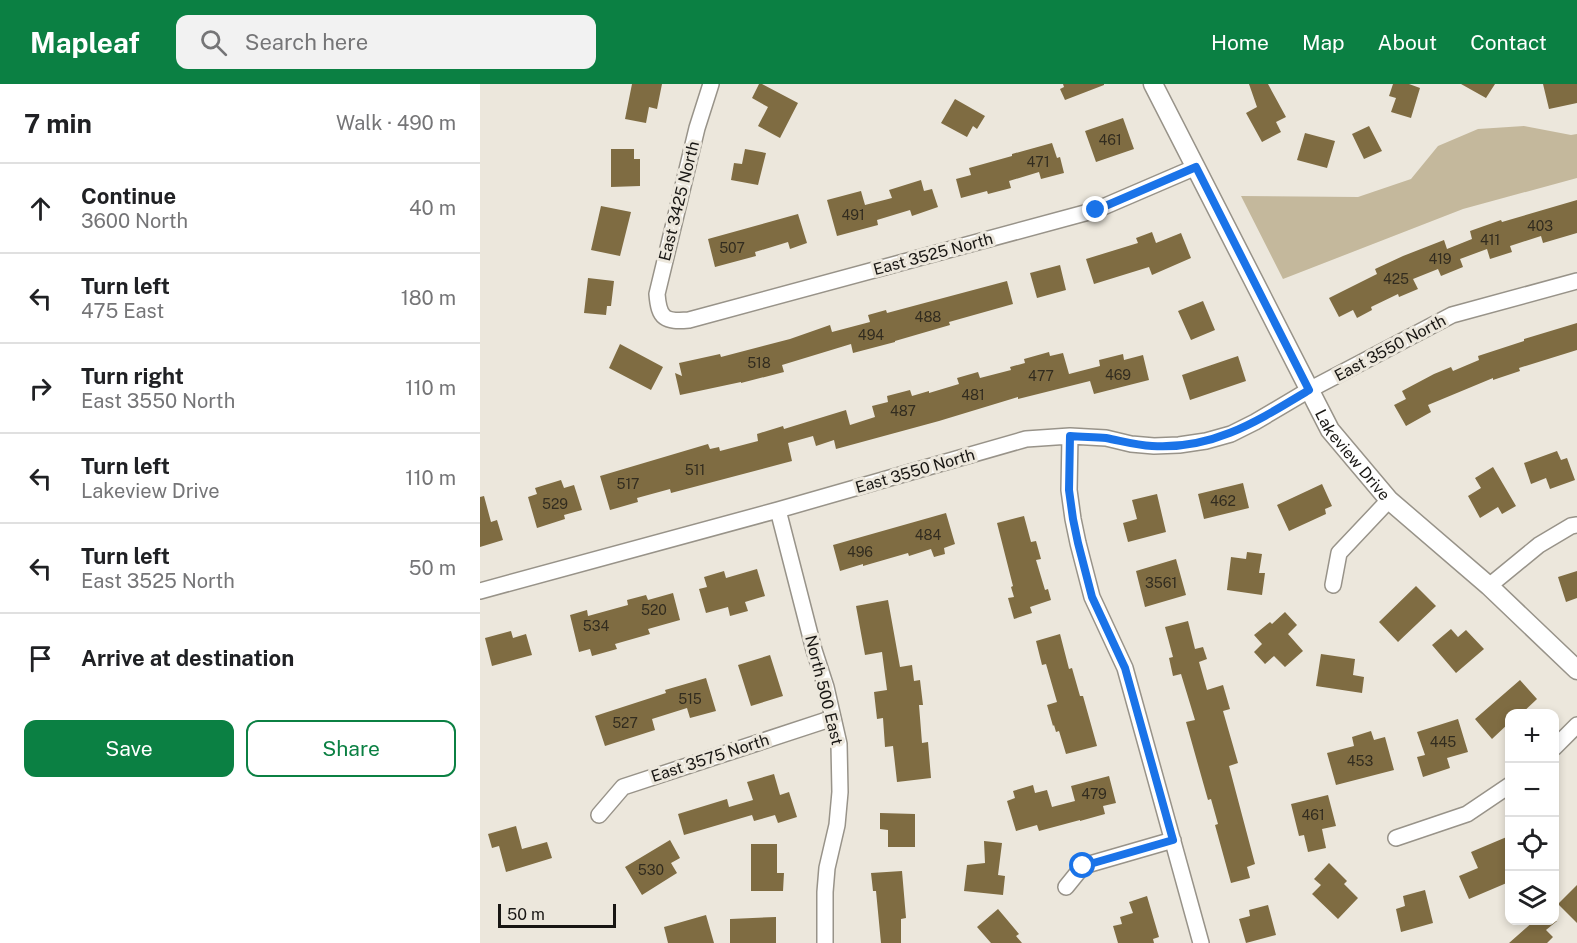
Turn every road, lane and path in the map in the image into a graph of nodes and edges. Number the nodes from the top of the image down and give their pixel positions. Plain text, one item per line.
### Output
1 (711, 84) edge
2 (1153, 84) edge
3 (1196, 167) junction
4 (1577, 281) edge
5 (664, 318) joint
6 (1309, 390) junction
7 (1070, 436) junction
8 (1389, 500) junction
9 (778, 510) junction
10 (1577, 525) edge
11 (1333, 585) dead end
12 (1489, 586) junction
13 (480, 591) edge
14 (1577, 670) edge
15 (833, 718) junction
16 (1577, 725) edge
17 (1559, 743) edge
18 (1505, 789) edge
19 (599, 815) dead end
20 (1396, 838) dead end
21 (1173, 840) junction
22 (1066, 887) dead end
23 (825, 943) edge
24 (1201, 943) edge

1 - 5 street, East 3425 North
2 - 3 street, Lakeview Drive
3 - 5 street, East 3525 North
3 - 6 street, Lakeview Drive
4 - 6 street, East 3550 North
6 - 7 street, East 3550 North
6 - 8 street, Lakeview Drive
7 - 9 street, East 3550 North
7 - 21 street
8 - 11 street
8 - 12 street, Lakeview Drive
9 - 13 street, East 3550 North
9 - 15 street, North 500 East
10 - 12 street
12 - 14 street, Lakeview Drive
15 - 19 street, East 3575 North
15 - 23 street, North 500 East
16 - 17 street
18 - 20 street
21 - 22 street
21 - 24 street

